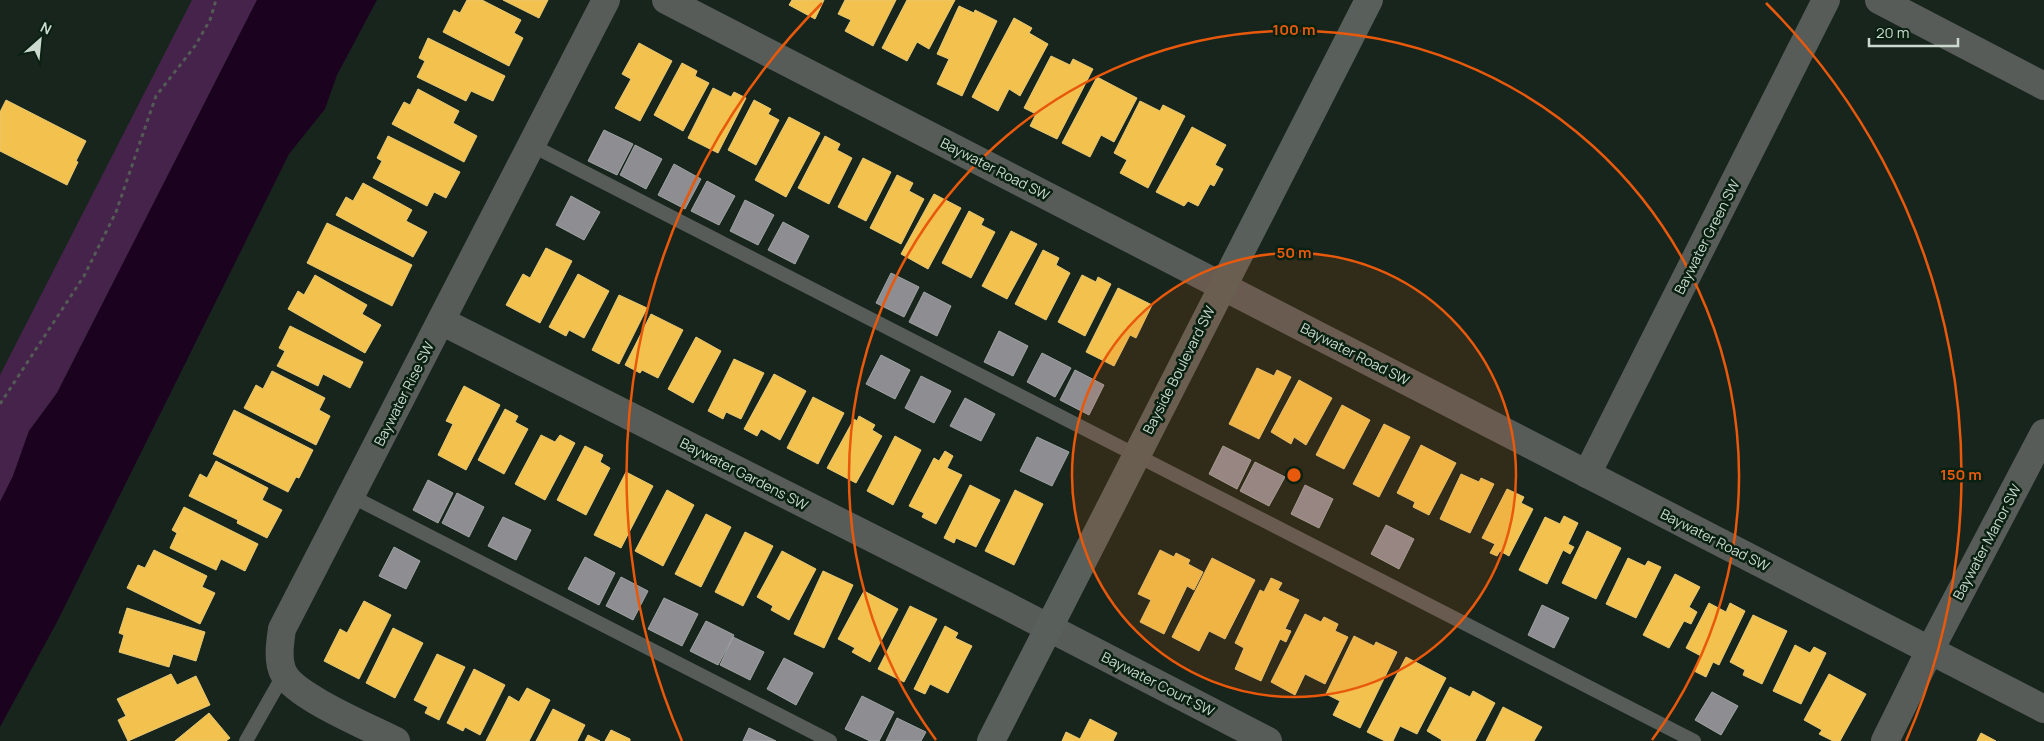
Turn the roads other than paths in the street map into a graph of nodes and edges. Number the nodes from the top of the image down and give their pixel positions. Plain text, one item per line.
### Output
1 (606, 0) edge
2 (666, 0) edge
3 (1369, 0) edge
4 (1826, 0) edge
5 (1879, 0) edge
6 (2044, 86) edge
7 (531, 146) junction
8 (1222, 286) junction
9 (441, 322) junction
10 (2044, 433) edge
11 (1136, 455) junction
12 (1587, 474) junction
13 (350, 496) junction
14 (1048, 628) junction
15 (1930, 650) junction
16 (284, 674) junction
17 (2044, 709) edge
18 (246, 741) edge
19 (396, 741) edge
20 (830, 741) edge
21 (991, 741) edge
22 (1268, 741) edge
23 (1694, 741) edge
24 (1885, 741) edge

1 - 7 street, Baywater Rise SW
2 - 8 street, Baywater Road SW
3 - 8 street, Bayside Boulevard SW
4 - 12 street, Baywater Green SW
5 - 6 street
7 - 9 street, Baywater Rise SW
7 - 11 lane
8 - 11 street, Bayside Boulevard SW
8 - 12 street, Baywater Road SW
9 - 13 street, Baywater Rise SW
9 - 14 street, Baywater Gardens SW
10 - 15 street, Baywater Manor SW
11 - 14 street, Bayside Boulevard SW
11 - 23 lane
12 - 15 street, Baywater Road SW
13 - 16 street, Baywater Rise SW
13 - 20 lane
14 - 21 street, Bayside Boulevard SW
14 - 22 street, Baywater Court SW
15 - 17 street, Baywater Road SW
15 - 24 street
16 - 18 lane
16 - 19 street

